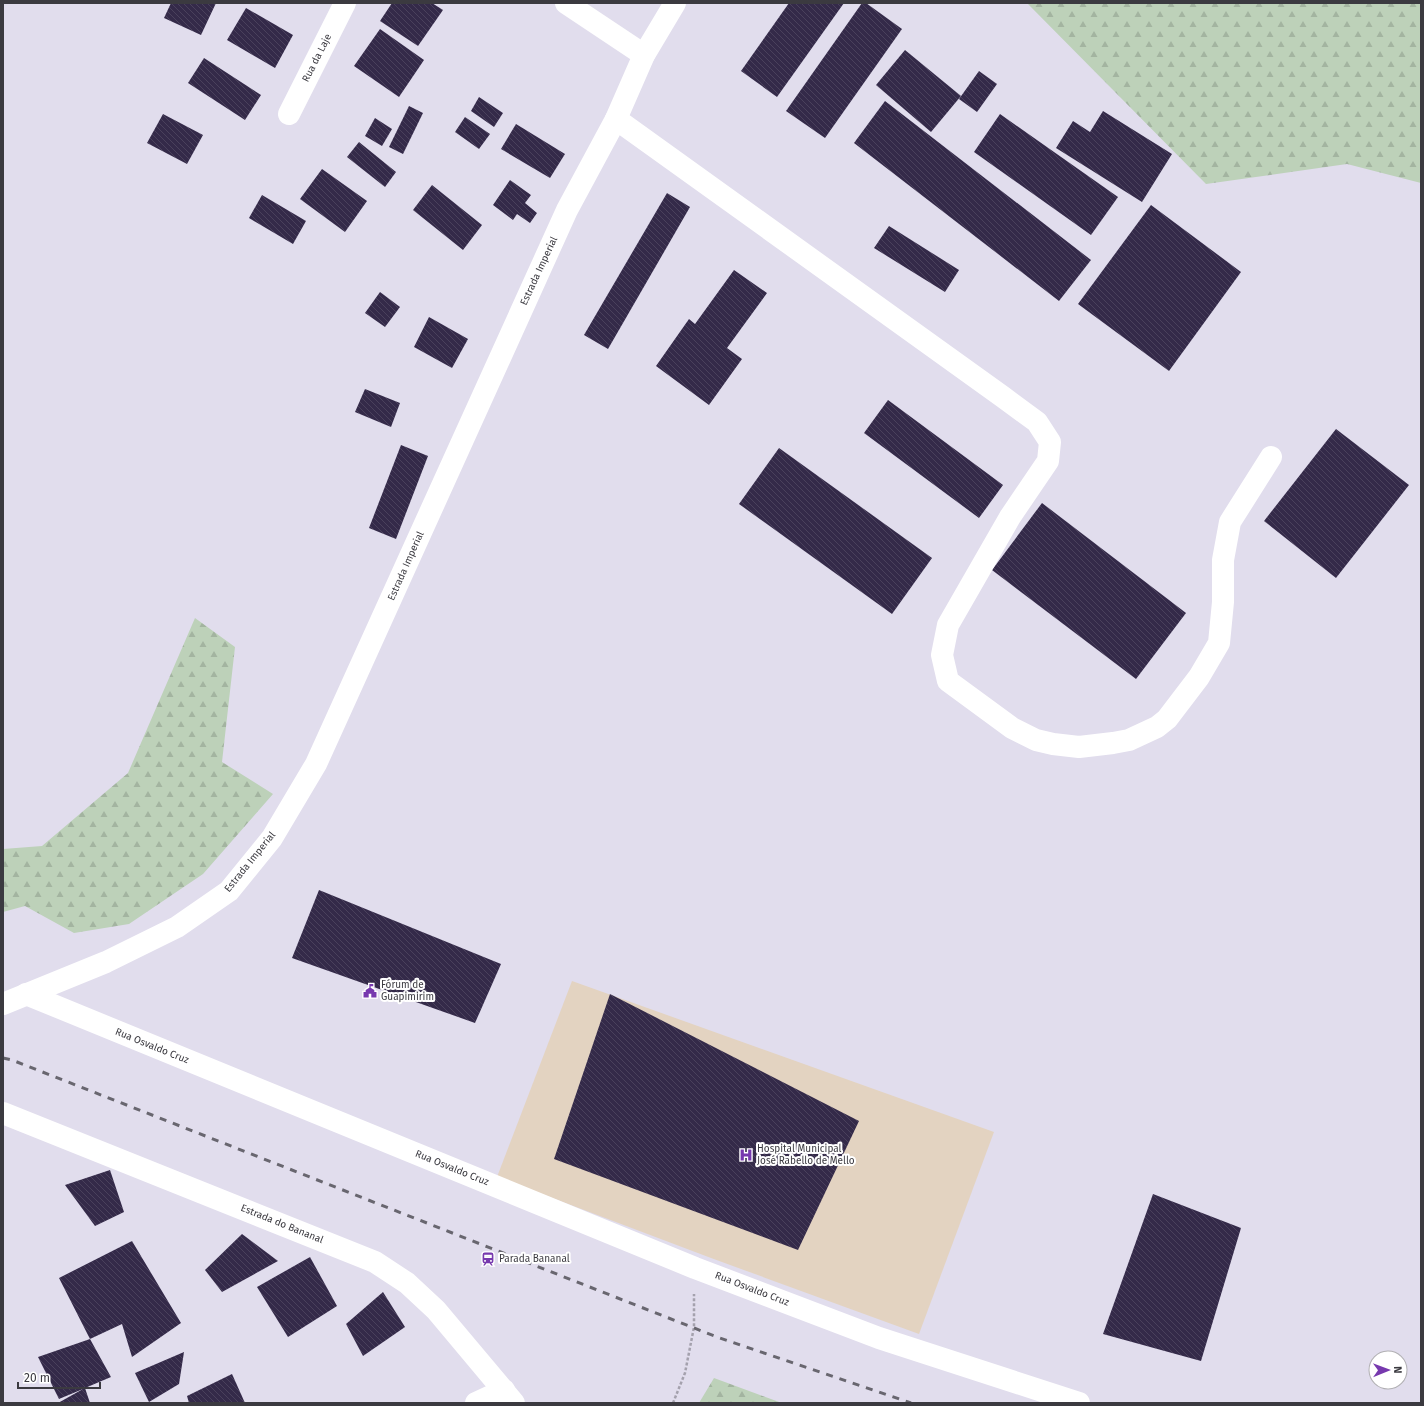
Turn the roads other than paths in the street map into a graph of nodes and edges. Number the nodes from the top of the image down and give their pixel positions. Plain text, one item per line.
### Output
1 (345, 3) edge
2 (566, 3) edge
3 (675, 3) edge
4 (644, 55) junction
5 (289, 114) dead end
6 (616, 120) junction
7 (1271, 457) dead end
8 (26, 994) junction
9 (3, 1004) edge
10 (3, 1113) edge
11 (509, 1396) edge
12 (476, 1403) edge
13 (1079, 1403) edge

1 - 5 street, Rua da Laje
2 - 4 street
3 - 4 street, Estrada Imperial
4 - 6 street, Estrada Imperial
6 - 7 street
6 - 8 street, Estrada Imperial
8 - 9 street, Estrada Imperial
8 - 13 street, Rua Osvaldo Cruz
10 - 11 street, Estrada do Bananal
11 - 12 street

